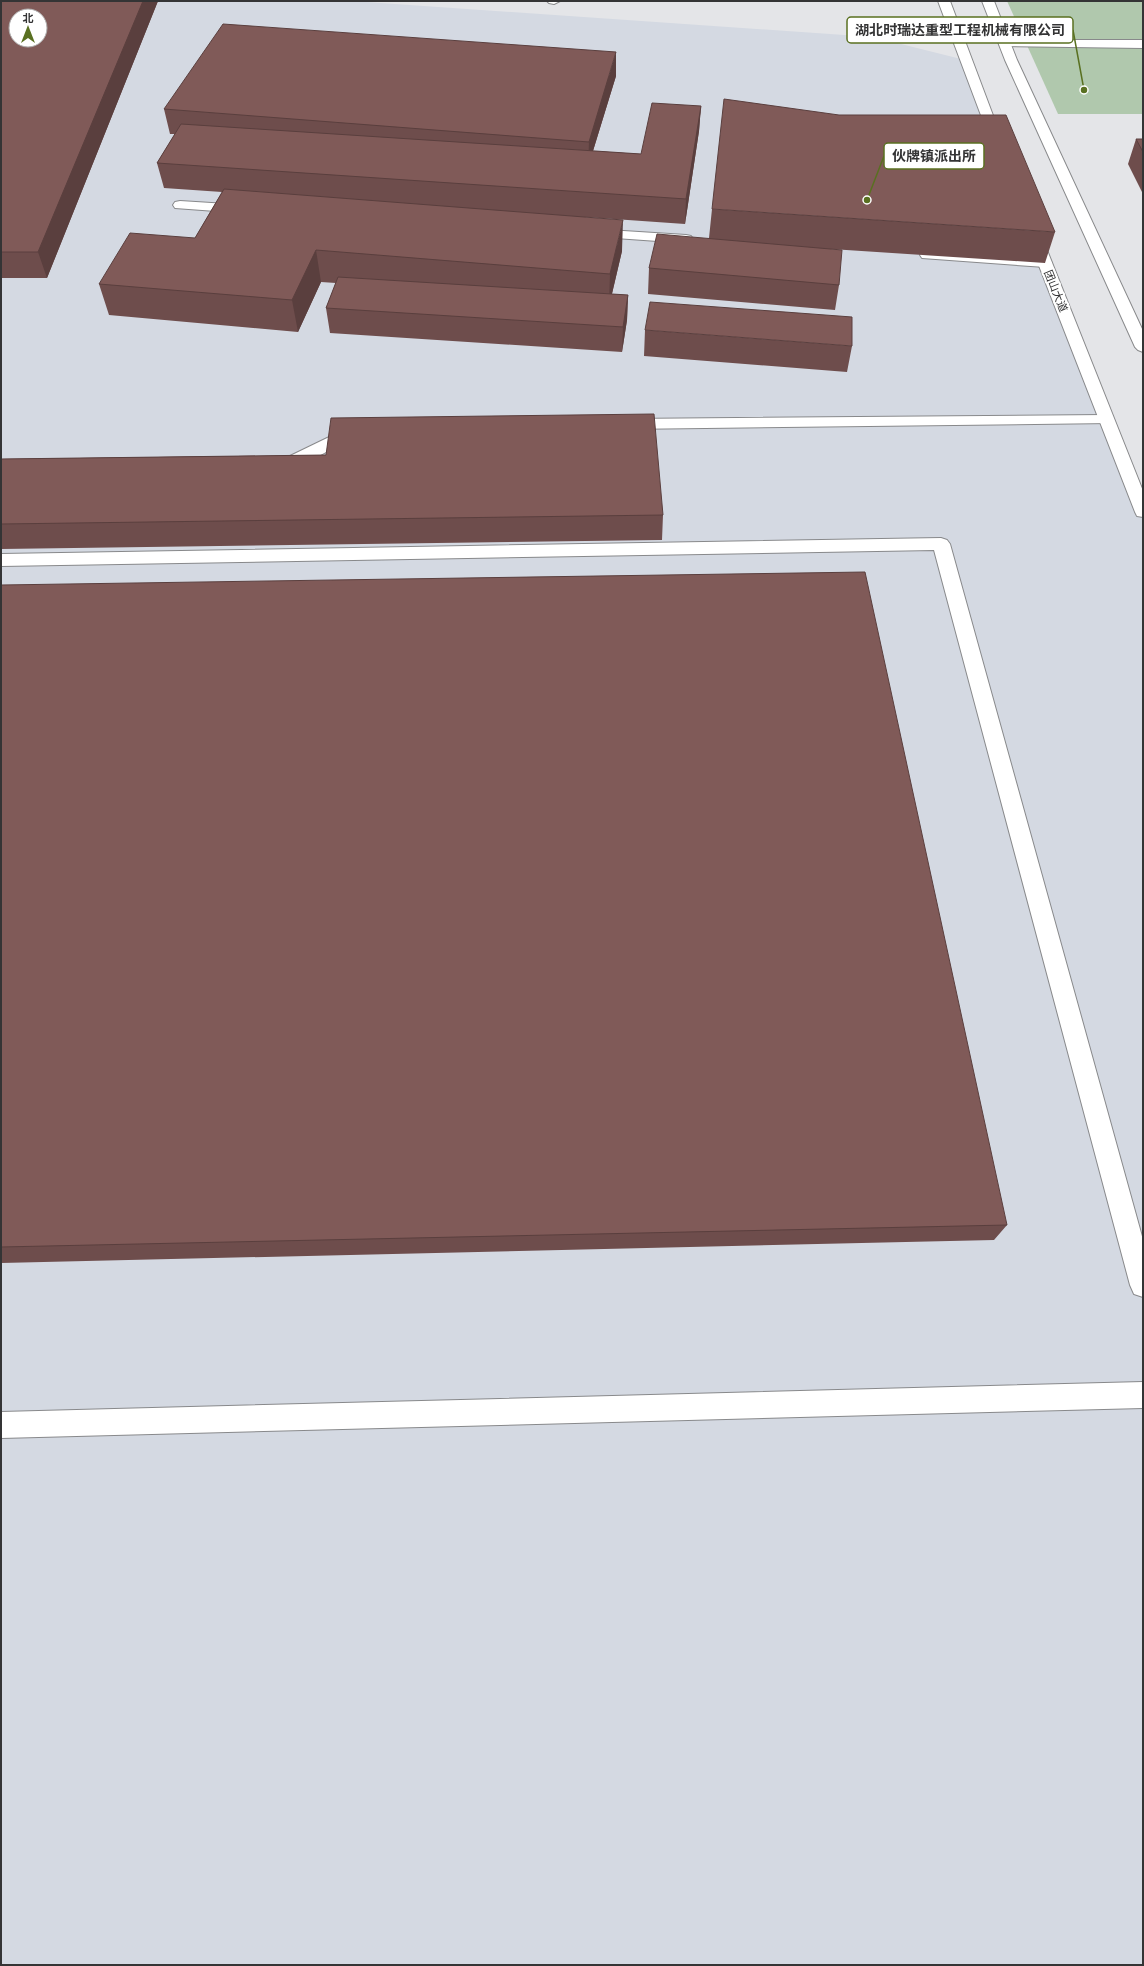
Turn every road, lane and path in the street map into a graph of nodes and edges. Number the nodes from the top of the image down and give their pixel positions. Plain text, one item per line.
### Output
1 (944, 1) edge
2 (988, 1) edge
3 (1005, 44) junction
4 (1143, 44) edge
5 (1001, 153) edge
6 (180, 205) dead end
7 (259, 210) edge
8 (1027, 219) edge
9 (575, 232) edge
10 (701, 240) edge
11 (912, 254) edge
12 (1045, 263) junction
13 (1141, 339) edge
14 (1106, 420) junction
15 (607, 424) edge
16 (370, 426) edge
17 (260, 462) edge
18 (1143, 512) edge
19 (1, 560) edge
20 (1143, 1285) edge
21 (1143, 1395) edge
22 (1, 1425) edge

1 - 5 main road
2 - 3 main road
3 - 4 main road
3 - 13 main road
6 - 7 main road
8 - 12 main road, 团山大道
9 - 10 main road
11 - 12 main road
12 - 14 main road, 团山大道
14 - 15 main road
14 - 18 main road, 团山大道
16 - 17 main road
19 - 20 main road
21 - 22 main road

